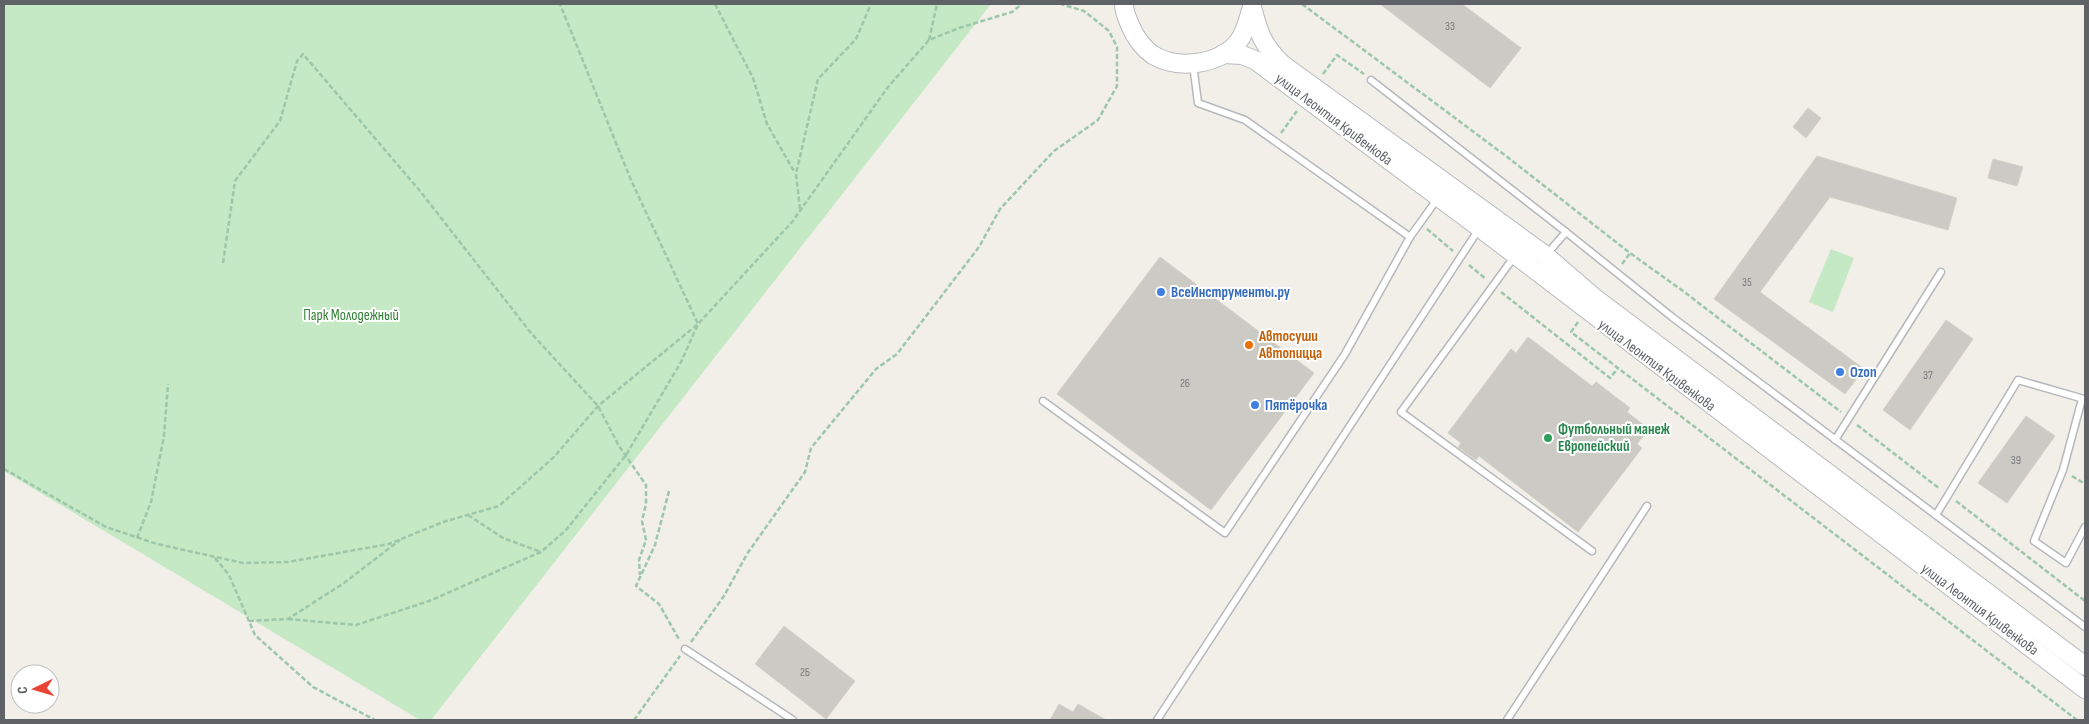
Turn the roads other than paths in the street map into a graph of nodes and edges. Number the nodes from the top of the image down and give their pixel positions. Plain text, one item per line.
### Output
1 (1124, 4) edge
2 (1252, 5) edge
3 (1223, 54) junction
4 (1192, 63) junction
5 (1371, 80) road end
6 (1438, 197) junction
7 (1480, 228) junction
8 (1566, 232) junction
9 (1410, 237) junction
10 (1515, 256) junction
11 (1545, 256) junction
12 (1942, 272) dead end
13 (2084, 399) edge
14 (1043, 401) dead end
15 (1836, 440) junction
16 (1648, 506) dead end
17 (1936, 515) junction
18 (2085, 527) edge
19 (1592, 551) dead end
20 (2085, 627) edge
21 (686, 649) road end
22 (2085, 666) edge
23 (2085, 689) edge
24 (793, 720) edge
25 (1157, 720) edge
26 (1507, 720) edge

1 - 4 street
2 - 3 street
2 - 11 street, улица Леонтия Кривенкова
3 - 4 street
3 - 6 street, улица Леонтия Кривенкова
4 - 9 lane
5 - 8 lane
6 - 7 street, улица Леонтия Кривенкова
6 - 9 lane
7 - 10 street, улица Леонтия Кривенкова
7 - 25 lane
8 - 11 lane
8 - 15 lane
9 - 14 lane
10 - 19 lane
10 - 23 street, улица Леонтия Кривенкова
11 - 22 street, улица Леонтия Кривенкова
12 - 15 lane
13 - 17 lane
13 - 18 lane
15 - 17 lane
16 - 26 lane
17 - 20 lane
21 - 24 lane

